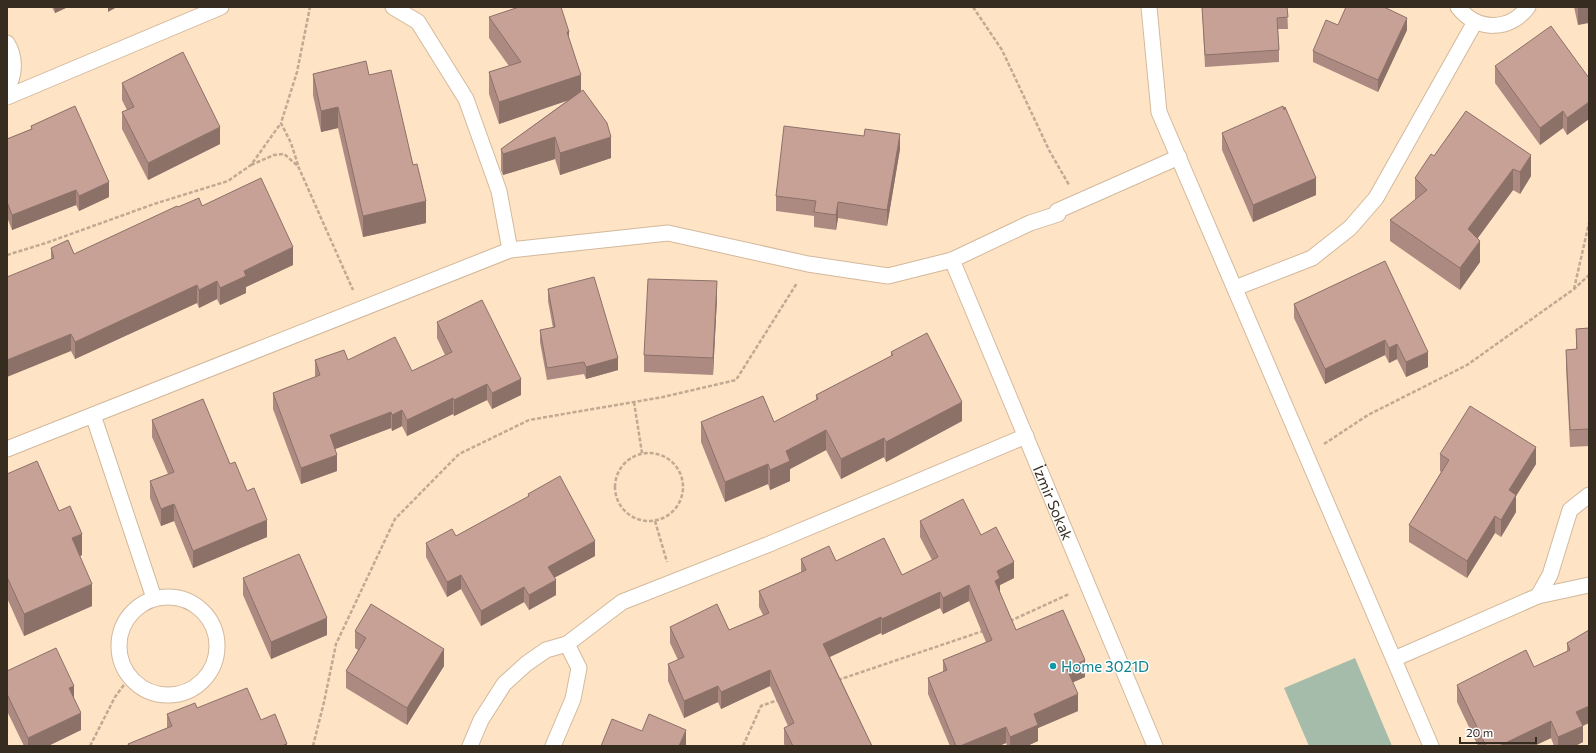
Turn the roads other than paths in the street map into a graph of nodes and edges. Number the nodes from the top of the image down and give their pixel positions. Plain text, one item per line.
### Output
1 (221, 7) edge
2 (393, 7) edge
3 (1149, 7) edge
4 (1458, 7) edge
5 (1528, 7) edge
6 (1475, 22) junction
7 (7, 43) edge
8 (7, 89) edge
9 (7, 97) edge
10 (1179, 157) junction
11 (510, 250) junction
12 (952, 260) junction
13 (1235, 288) junction
14 (93, 415) junction
15 (1026, 436) junction
16 (7, 449) edge
17 (1589, 495) edge
18 (1589, 585) edge
19 (1538, 596) junction
20 (154, 598) junction
21 (567, 644) junction
22 (1394, 659) junction
23 (1151, 744) edge
24 (470, 746) edge
25 (554, 746) edge
26 (1431, 746) edge

1 - 9 lane
2 - 11 lane
3 - 10 lane
4 - 6 lane
5 - 6 lane
6 - 13 lane
7 - 8 lane
10 - 12 lane
10 - 13 lane
11 - 12 lane
11 - 14 lane
12 - 15 lane, İzmir Sokak
13 - 22 lane
14 - 16 lane
14 - 20 lane
15 - 21 lane
15 - 23 lane, İzmir Sokak
17 - 19 lane
18 - 19 lane
19 - 22 lane
20 - 20 lane
21 - 24 lane
21 - 25 lane
22 - 26 lane

